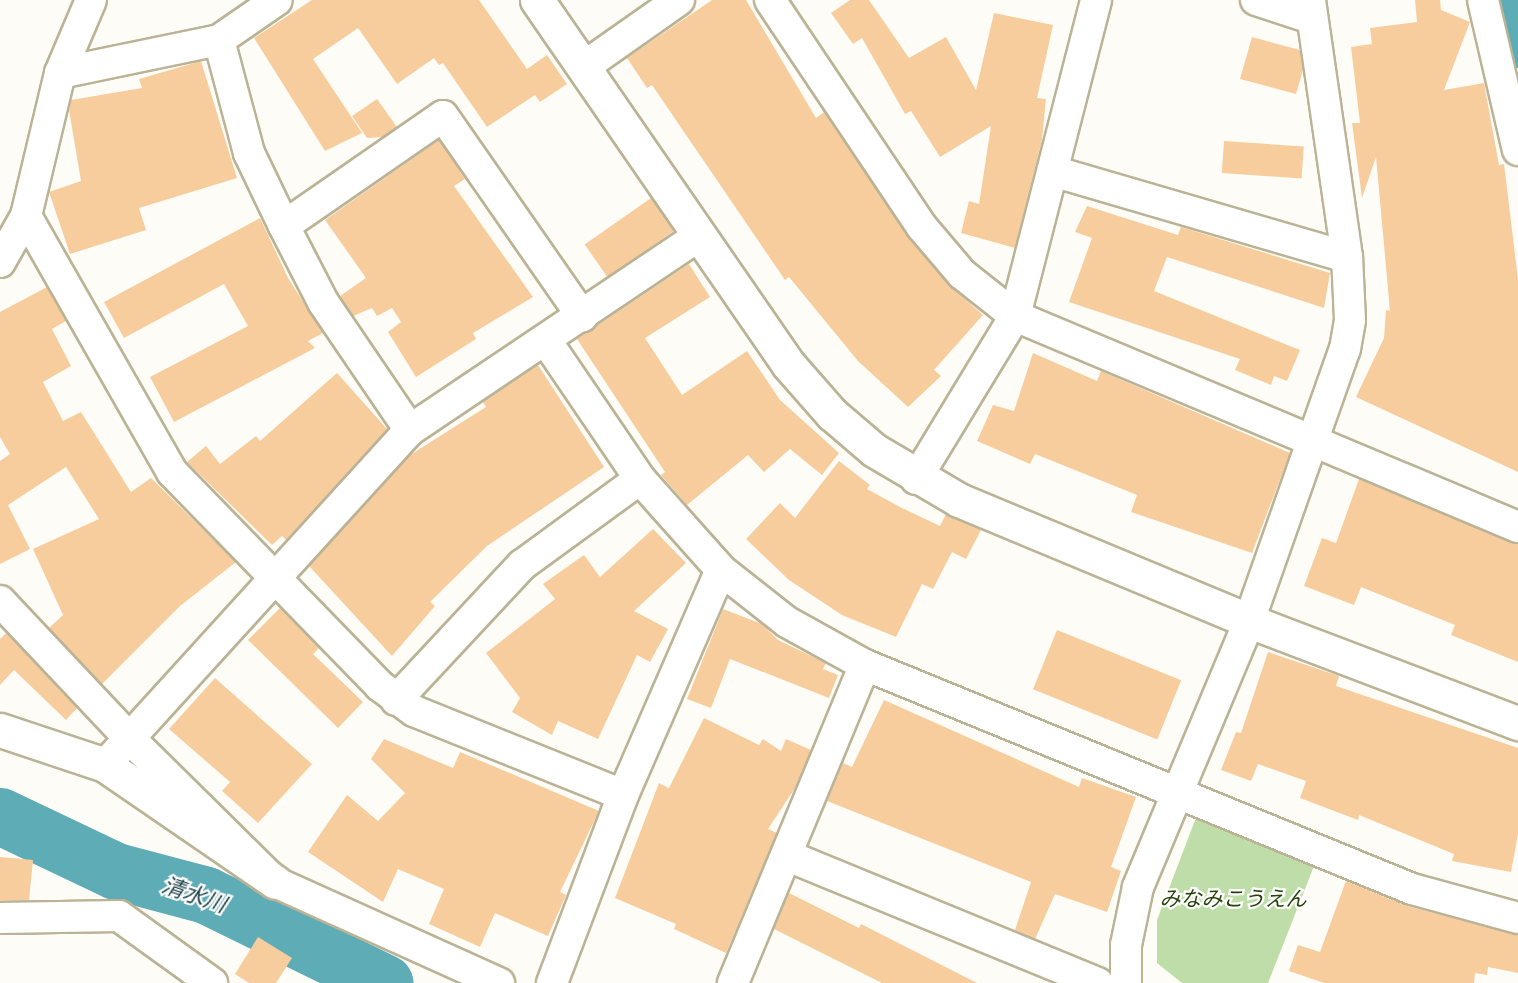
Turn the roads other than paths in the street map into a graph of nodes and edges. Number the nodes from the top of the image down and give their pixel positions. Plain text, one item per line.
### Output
1 (91, 0) edge
2 (277, 0) edge
3 (537, 0) edge
4 (680, 0) edge
5 (770, 0) edge
6 (1096, 0) edge
7 (1256, 0) edge
8 (1483, 0) edge
9 (1311, 9) edge
10 (219, 40) junction
11 (585, 66) junction
12 (60, 73) junction
13 (1518, 150) edge
14 (1056, 172) junction
15 (26, 216) junction
16 (284, 226) junction
17 (699, 236) junction
18 (1347, 257) junction
19 (0, 262) edge
20 (582, 316) junction
21 (1015, 316) junction
22 (547, 342) junction
23 (410, 430) junction
24 (1316, 441) junction
25 (640, 479) junction
26 (916, 479) junction
27 (1518, 527) edge
28 (721, 570) junction
29 (273, 579) junction
30 (0, 601) edge
31 (1248, 621) junction
32 (865, 665) junction
33 (396, 700) junction
34 (1518, 723) edge
35 (0, 730) edge
36 (128, 737) junction
37 (105, 765) junction
38 (1177, 793) junction
39 (623, 795) junction
40 (788, 856) junction
41 (275, 882) junction
42 (0, 918) edge
43 (1518, 918) edge
44 (212, 983) edge
45 (499, 983) edge
46 (552, 983) edge
47 (733, 983) edge
48 (1098, 983) edge
49 (1126, 983) edge

1 - 12 street
2 - 10 street
3 - 11 street
4 - 11 street
5 - 21 street
6 - 14 street
7 - 9 street
8 - 13 street
9 - 18 street
10 - 12 street
10 - 16 street
11 - 17 street
12 - 15 street
14 - 18 street
14 - 21 street
15 - 19 street
15 - 29 street
16 - 20 street
16 - 23 street
17 - 20 street
17 - 26 street
18 - 24 street
20 - 22 street
21 - 24 street
21 - 26 street
22 - 23 street
22 - 25 street
23 - 29 street
24 - 27 street
24 - 31 street
25 - 28 street
25 - 33 street
26 - 31 street
28 - 32 street
28 - 39 street
29 - 33 street
29 - 36 street
30 - 36 street
31 - 34 street
31 - 38 street
32 - 38 street
32 - 40 street
33 - 39 street
35 - 37 street
36 - 37 street
36 - 41 street
37 - 41 street
38 - 43 street
38 - 49 street
39 - 46 street
40 - 47 street
40 - 48 street
41 - 45 street
42 - 44 street

